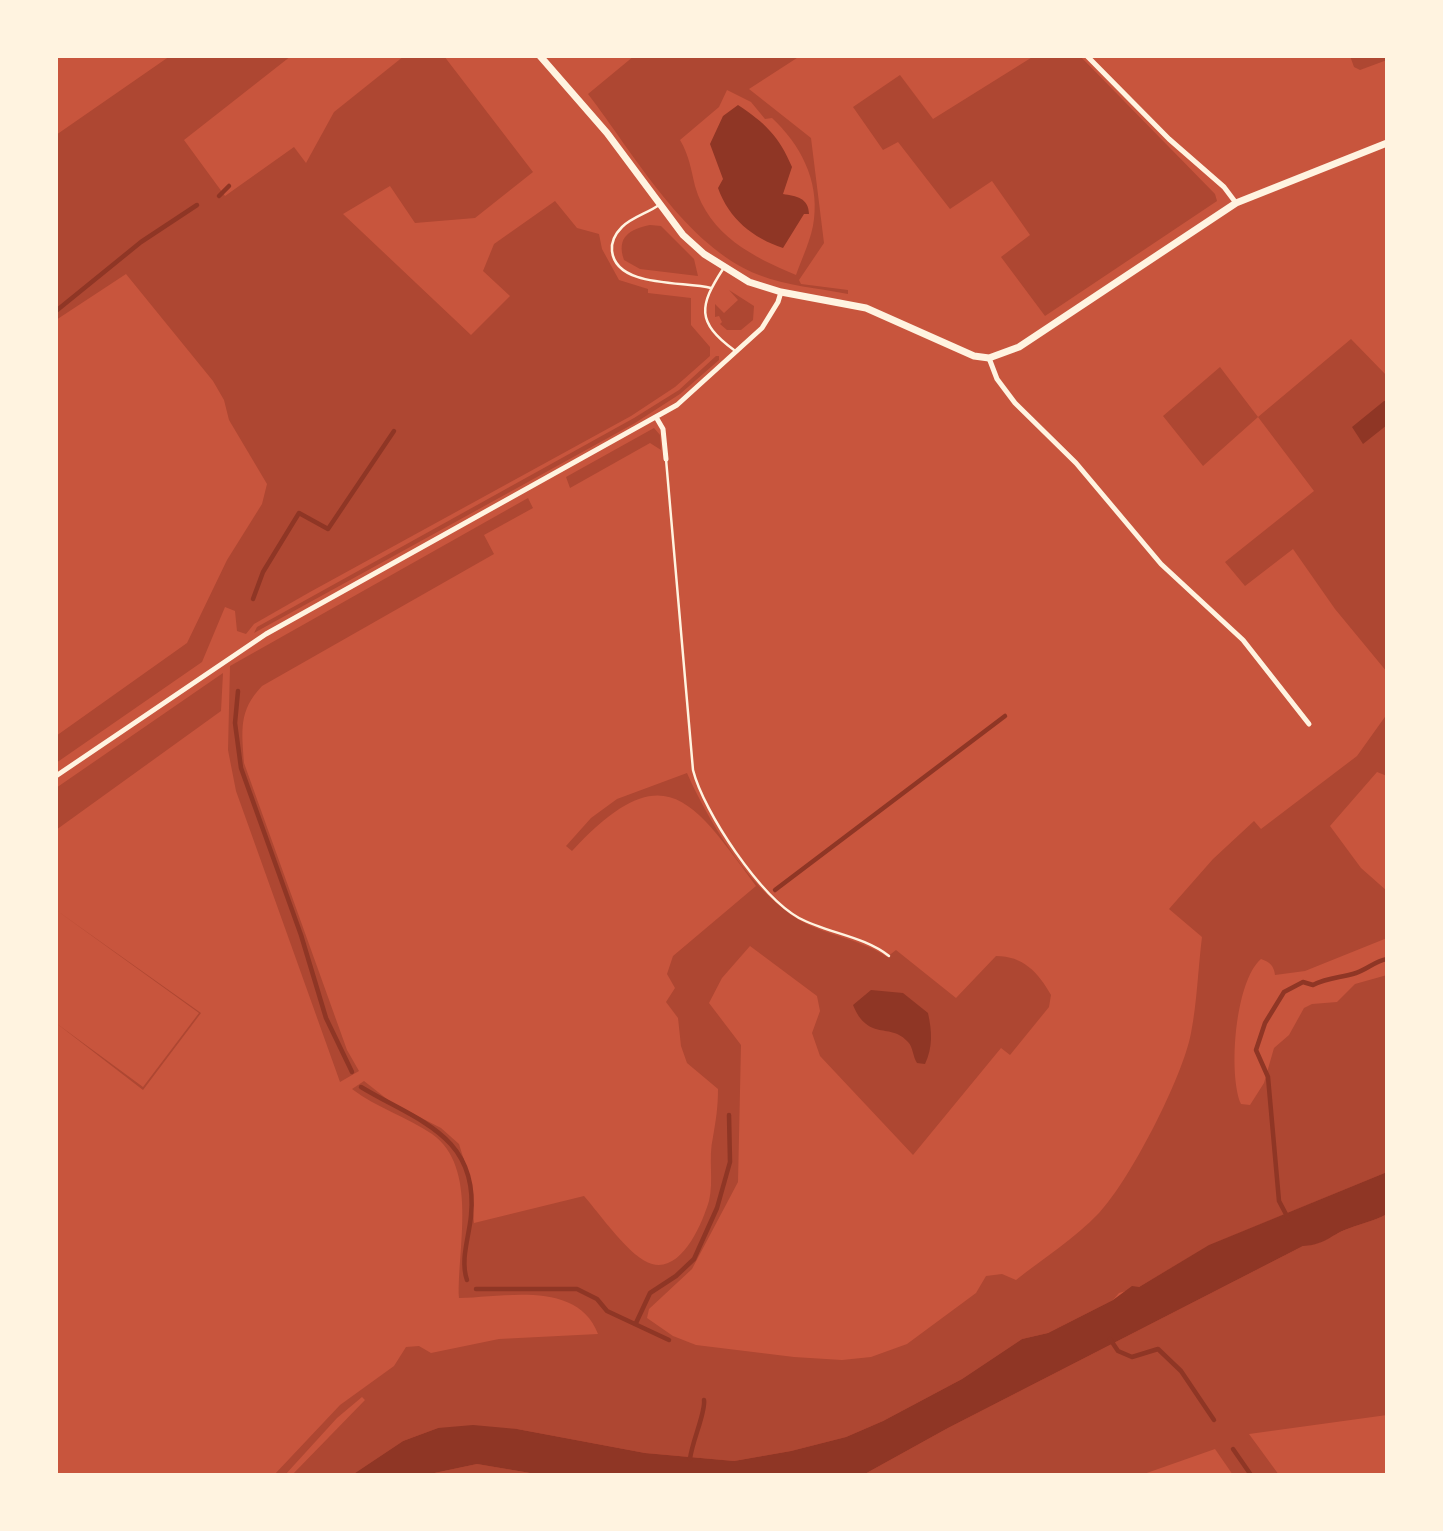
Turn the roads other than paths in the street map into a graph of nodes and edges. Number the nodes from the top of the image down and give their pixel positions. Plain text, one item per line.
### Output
1 (540, 56) edge
2 (1087, 56) edge
3 (1387, 143) edge
4 (1236, 203) junction
5 (659, 205) junction
6 (724, 268) junction
7 (711, 288) junction
8 (781, 292) junction
9 (737, 352) junction
10 (989, 358) junction
11 (656, 417) junction
12 (666, 459) joint
13 (1309, 724) dead end
14 (56, 776) edge
15 (889, 956) dead end

1 - 5 street
2 - 4 street
3 - 4 street
4 - 10 street
5 - 6 street
5 - 7 lane
6 - 7 lane
6 - 8 street
7 - 9 lane
8 - 9 street
8 - 10 street
9 - 11 street
10 - 13 street
11 - 12 street
11 - 14 street
12 - 15 lane

